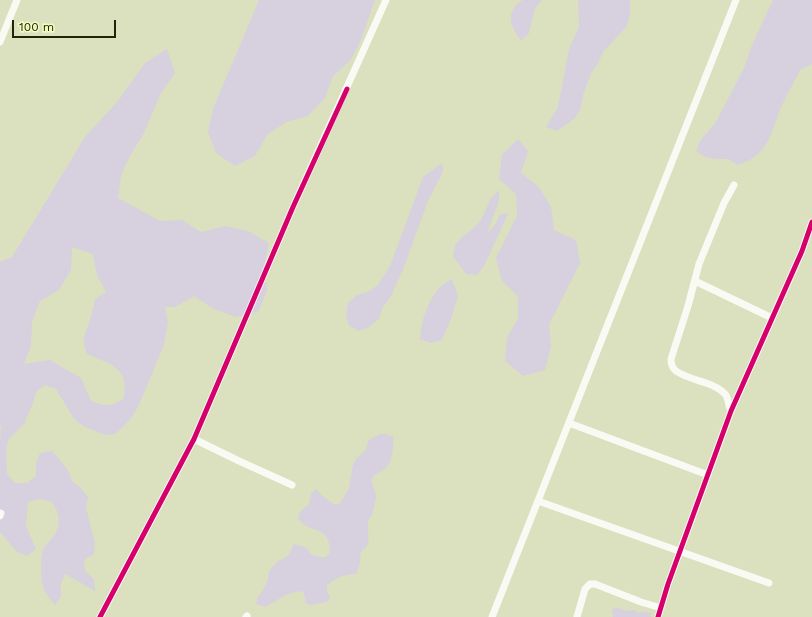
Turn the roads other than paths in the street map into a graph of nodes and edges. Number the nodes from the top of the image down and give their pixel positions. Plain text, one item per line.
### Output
1 (17, 0) edge
2 (386, 0) edge
3 (736, 0) edge
4 (0, 42) edge
5 (734, 185) dead end
6 (812, 222) edge
7 (695, 281) junction
8 (772, 318) junction
9 (731, 411) junction
10 (569, 423) junction
11 (194, 439) junction
12 (708, 475) junction
13 (292, 486) dead end
14 (538, 501) junction
15 (680, 551) junction
16 (769, 583) dead end
17 (661, 608) junction
18 (100, 617) edge
19 (492, 617) edge
20 (577, 617) edge
21 (658, 617) edge

1 - 4 street
2 - 11 street
3 - 10 street
5 - 7 street
6 - 8 street
7 - 8 street
7 - 9 street
8 - 9 street
9 - 12 street
10 - 12 street
10 - 14 street
11 - 13 street
11 - 18 street
12 - 15 street
14 - 15 street
14 - 19 street
15 - 16 street
15 - 17 street
17 - 20 street
17 - 21 street

